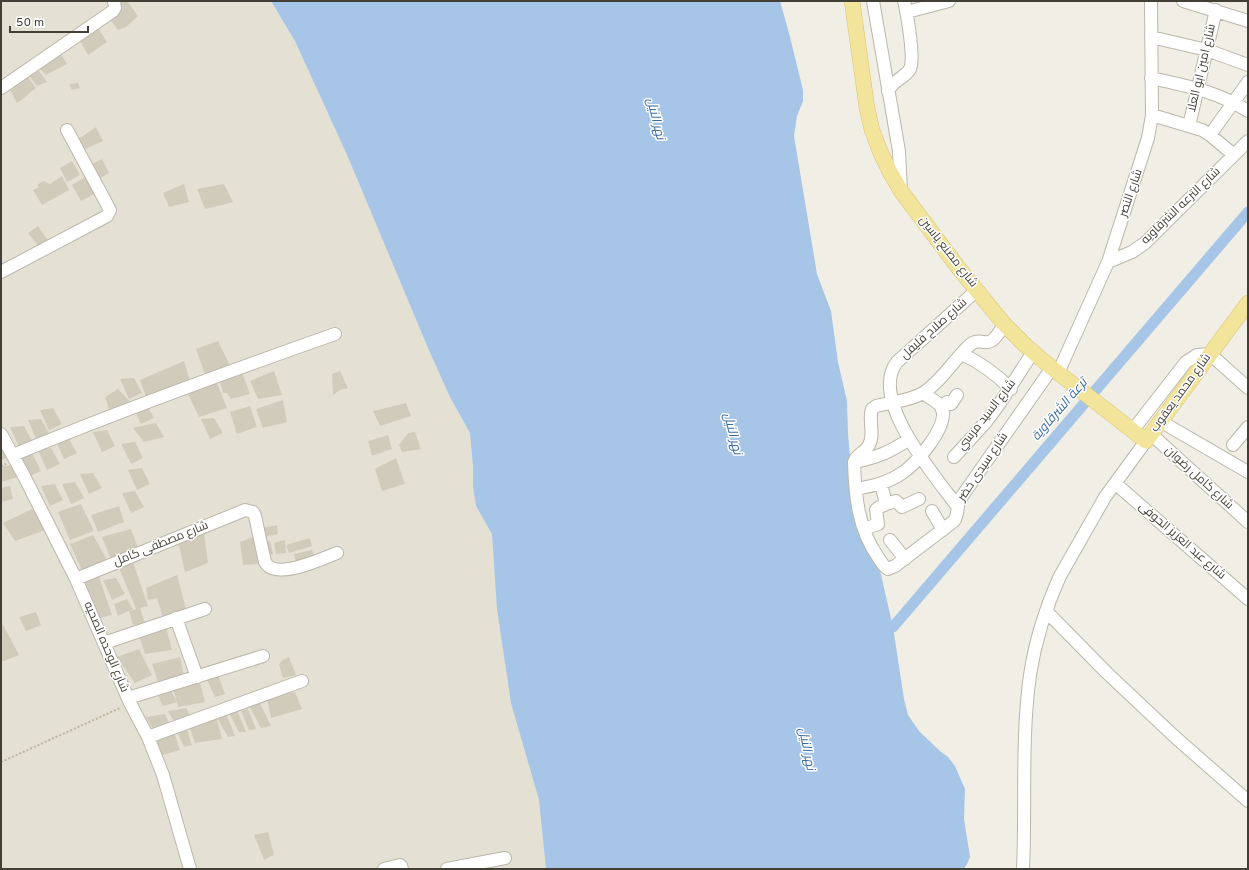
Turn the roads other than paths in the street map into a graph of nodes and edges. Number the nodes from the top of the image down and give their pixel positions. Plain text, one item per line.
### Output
1 (114, 1) edge
2 (852, 1) edge
3 (873, 1) edge
4 (949, 1) edge
5 (1151, 1) edge
6 (1183, 1) edge
7 (905, 6) edge
8 (1216, 10) junction
9 (1248, 20) edge
10 (1151, 37) junction
11 (1206, 50) junction
12 (1248, 65) edge
13 (1151, 78) junction
14 (1248, 82) edge
15 (1, 88) edge
16 (1198, 88) junction
17 (888, 91) junction
18 (1234, 102) junction
19 (1248, 111) edge
20 (1152, 115) junction
21 (1189, 126) junction
22 (67, 130) dead end
23 (1210, 135) junction
24 (1248, 141) edge
25 (1234, 155) junction
26 (901, 191) junction
27 (1108, 262) junction
28 (1, 272) edge
29 (977, 290) junction
30 (1248, 303) edge
31 (1004, 324) junction
32 (335, 334) dead end
33 (1033, 352) junction
34 (962, 354) junction
35 (1210, 354) junction
36 (1055, 370) junction
37 (1248, 388) edge
38 (1011, 389) junction
39 (923, 393) junction
40 (957, 395) dead end
41 (893, 402) junction
42 (1000, 403) junction
43 (942, 410) junction
44 (1018, 416) junction
45 (1160, 422) junction
46 (1248, 427) edge
47 (1134, 430) junction
48 (1, 434) edge
49 (1149, 437) junction
50 (908, 440) junction
51 (1233, 445) dead end
52 (13, 455) junction
53 (921, 457) junction
54 (954, 457) dead end
55 (854, 462) junction
56 (1248, 472) edge
57 (881, 484) junction
58 (1116, 484) junction
59 (856, 489) junction
60 (919, 499) dead end
61 (886, 504) junction
62 (957, 506) junction
63 (932, 511) dead end
64 (1248, 522) edge
65 (864, 530) junction
66 (943, 530) junction
67 (890, 540) dead end
68 (337, 553) dead end
69 (904, 559) junction
70 (76, 579) junction
71 (1248, 599) edge
72 (205, 608) dead end
73 (1047, 612) junction
74 (176, 618) junction
75 (104, 643) junction
76 (263, 656) dead end
77 (197, 677) junction
78 (302, 681) dead end
79 (129, 701) junction
80 (148, 737) junction
81 (1248, 801) edge
82 (505, 858) dead end
83 (190, 869) edge
84 (384, 869) edge
85 (402, 869) edge
86 (447, 869) edge
87 (1023, 869) edge

1 - 15 street
2 - 26 main road, شارع مصنع ياسين
3 - 17 street
4 - 7 street
5 - 10 street, شارع النصر
6 - 8 street
7 - 17 street
8 - 9 street
8 - 11 street, شارع امين ابو العلا
10 - 11 street
10 - 13 street, شارع النصر
11 - 12 street
11 - 16 street, شارع امين ابو العلا
13 - 16 street
13 - 20 street, شارع النصر
14 - 18 street
16 - 18 street
16 - 21 street, شارع امين ابو العلا
17 - 26 street
18 - 19 street
18 - 23 street
20 - 21 street
20 - 27 street, شارع النصر
21 - 23 street
22 - 28 street
23 - 25 street
24 - 25 street, شارع الترعه الشرقاويه
25 - 27 street, شارع الترعه الشرقاويه
26 - 29 main road, شارع مصنع ياسين
27 - 36 street, شارع النصر
29 - 31 main road, شارع مصنع ياسين
29 - 41 street, شارع صلاح فليفل
30 - 35 main road, شارع محمد يعقوب
31 - 33 main road, شارع مصنع ياسين
31 - 34 street
32 - 52 street
33 - 36 main road, شارع مصنع ياسين
33 - 38 street, شارع السيد مرسي
34 - 38 street
34 - 39 street
35 - 37 street
35 - 45 main road, شارع محمد يعقوب
35 - 47 street
36 - 44 street, شارع سيدى خضر
36 - 47 main road, شارع مصنع ياسين
38 - 42 street, شارع السيد مرسي
39 - 41 street
39 - 43 street
40 - 43 street
41 - 50 street
41 - 55 street
42 - 44 street
42 - 54 street, شارع السيد مرسي
43 - 53 street
44 - 62 street, شارع سيدى خضر
45 - 49 main road, شارع محمد يعقوب
45 - 56 street
46 - 51 street
47 - 49 main road, شارع مصنع ياسين
48 - 52 street, شارع الوحده الصحيه
49 - 58 street, شارع محمد يعقوب
49 - 64 street, شارع كامل رضوان
50 - 53 street
50 - 55 street
52 - 70 street, شارع الوحده الصحيه
53 - 57 street
53 - 62 street
55 - 59 street
57 - 59 street
57 - 61 street
58 - 71 street, شارع عبد العزيز الحوفى
58 - 73 street, شارع محمد يعقوب
59 - 65 street
60 - 61 street
61 - 65 street
62 - 66 street, شارع سيدى خضر
63 - 66 street
65 - 69 street, شارع سيدى خضر
66 - 69 street, شارع سيدى خضر
67 - 69 street
68 - 70 street, شارع مصطفى كامل
70 - 75 street, شارع الوحده الصحيه
72 - 74 street
73 - 81 street
73 - 87 street, شارع محمد يعقوب
74 - 75 street
74 - 77 street
75 - 79 street, شارع الوحده الصحيه
76 - 77 street
77 - 79 street
78 - 80 street
79 - 80 street, شارع الوحده الصحيه
80 - 83 street, شارع الوحده الصحيه
82 - 86 street
84 - 85 street

